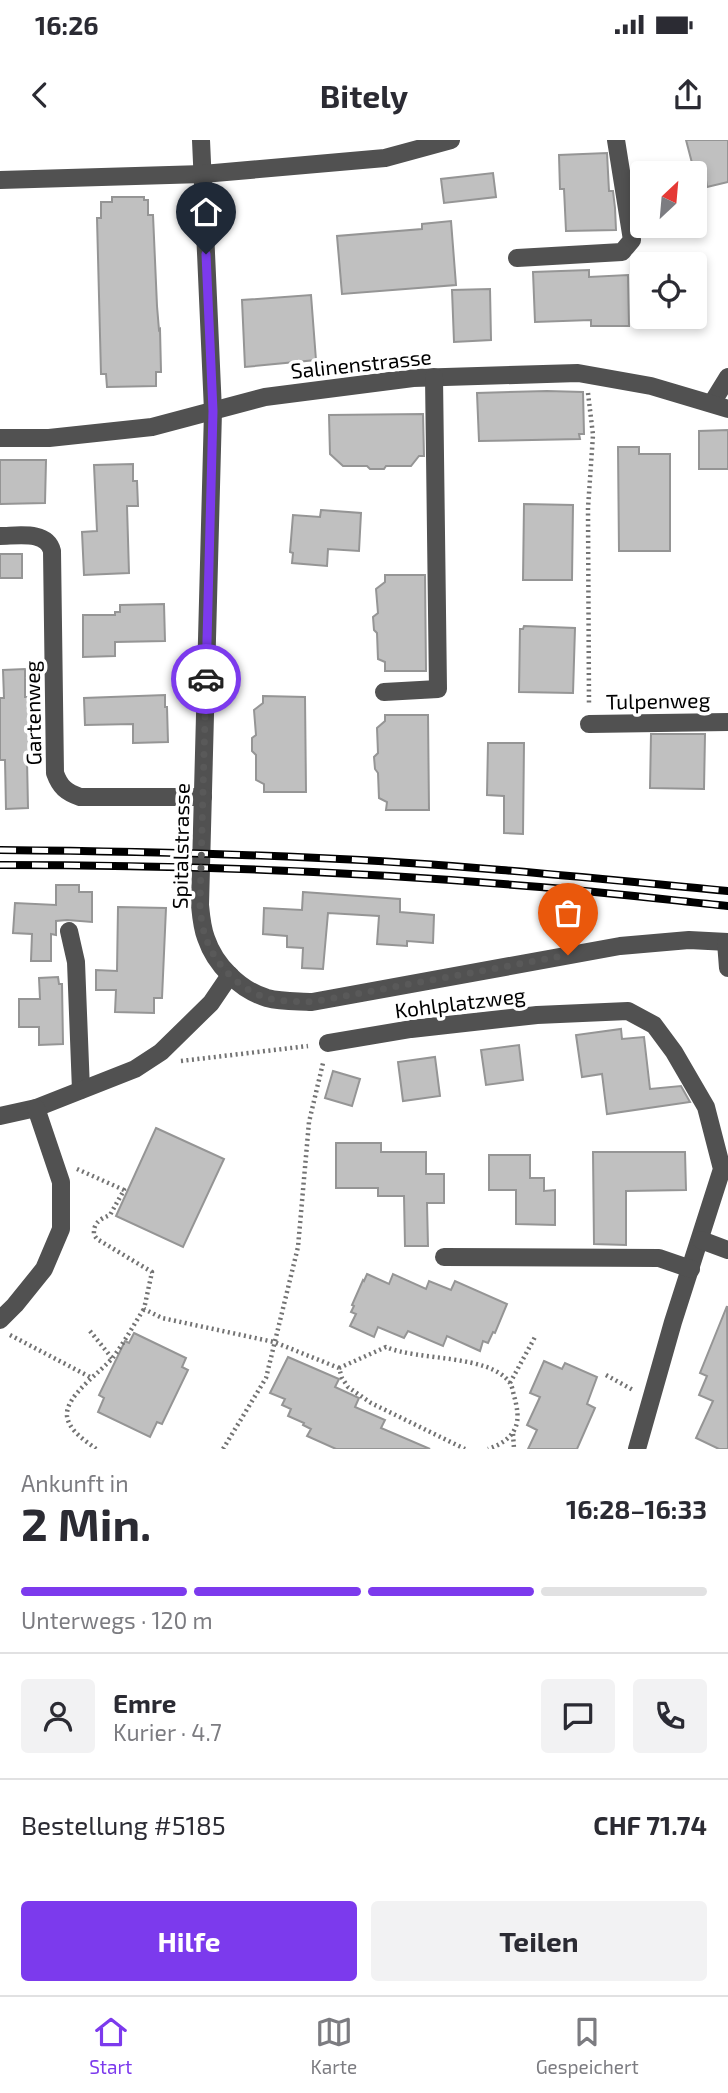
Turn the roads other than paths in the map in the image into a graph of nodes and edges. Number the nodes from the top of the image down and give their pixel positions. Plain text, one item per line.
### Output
1 (201, 140) edge
2 (452, 140) edge
3 (616, 140) edge
4 (203, 174) junction
5 (0, 180) edge
6 (517, 258) dead end
7 (434, 377) junction
8 (728, 377) edge
9 (720, 406) edge
10 (213, 411) junction
11 (0, 438) edge
12 (0, 536) edge
13 (384, 692) dead end
14 (728, 722) edge
15 (589, 724) road end
16 (203, 797) junction
17 (69, 931) dead end
18 (727, 942) edge
19 (728, 968) edge
20 (230, 975) junction
21 (328, 1043) road end
22 (81, 1090) junction
23 (36, 1108) junction
24 (0, 1116) edge
25 (701, 1240) junction
26 (728, 1250) edge
27 (444, 1257) dead end
28 (691, 1269) junction
29 (0, 1320) edge
30 (637, 1449) edge

1 - 4 street, Spitalstrasse
2 - 4 street
3 - 6 street
4 - 5 street
4 - 10 street, Spitalstrasse
7 - 9 street, Salinenstrasse
7 - 10 street, Salinenstrasse
7 - 13 street
8 - 9 street
10 - 11 street, Salinenstrasse
10 - 16 street, Spitalstrasse
12 - 16 street, Gartenweg
14 - 15 street, Tulpenweg
16 - 20 street, Spitalstrasse
17 - 22 street
18 - 19 street, Spitalstrasse
18 - 20 street, Spitalstrasse
20 - 22 street
21 - 25 street, Kohlplatzweg
22 - 23 street
23 - 24 street
23 - 29 street
25 - 26 street
25 - 28 street, Kohlplatzweg
27 - 28 street
28 - 30 street, Kohlplatzweg

